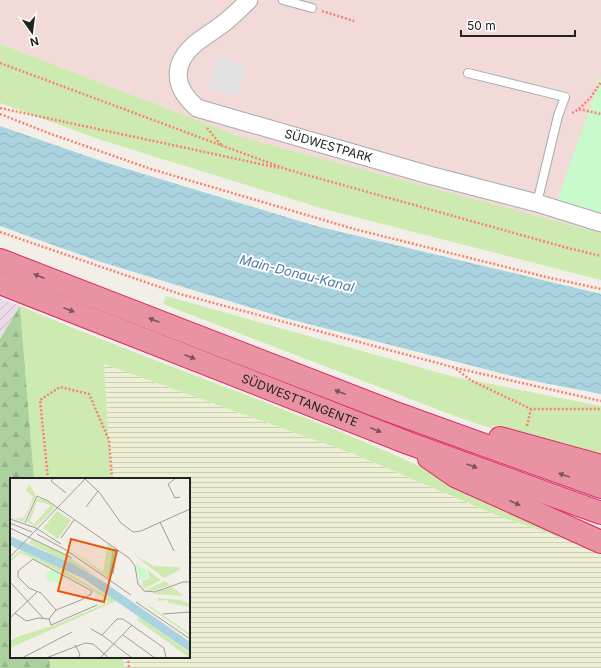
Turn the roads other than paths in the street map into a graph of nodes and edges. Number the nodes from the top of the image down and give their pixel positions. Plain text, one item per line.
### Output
1 (249, 0) edge
2 (283, 0) edge
3 (312, 8) road end
4 (468, 73) dead end
5 (537, 203) junction
6 (601, 223) edge
7 (0, 260) edge
8 (0, 283) edge
9 (390, 411) junction
10 (408, 443) junction
11 (601, 466) edge
12 (601, 487) edge
13 (601, 513) edge
14 (601, 542) edge

1 - 5 street, SÜDWESTPARK
2 - 3 lane
4 - 5 lane
5 - 6 street, SÜDWESTPARK
9 -> 7 highway, SÜDWESTTANGENTE
8 -> 10 highway, SÜDWESTTANGENTE
9 - 11 highway
12 -> 9 highway, SÜDWESTTANGENTE
10 -> 13 highway, SÜDWESTTANGENTE
10 -> 14 highway

